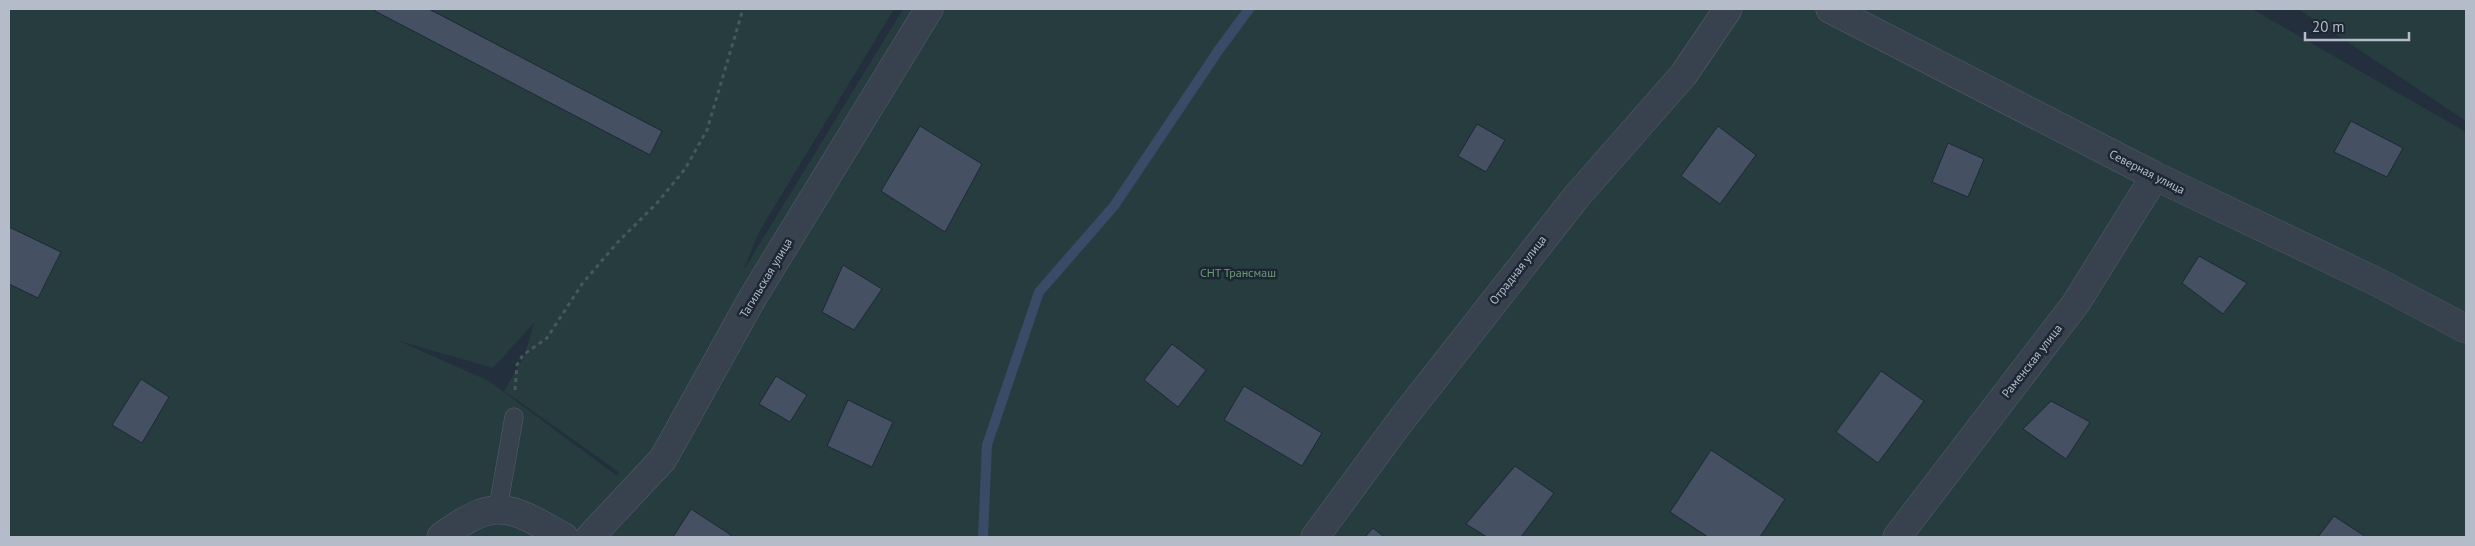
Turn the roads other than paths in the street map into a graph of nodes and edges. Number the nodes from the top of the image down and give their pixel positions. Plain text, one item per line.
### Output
1 (929, 9) edge
2 (1728, 9) edge
3 (1830, 9) edge
4 (2154, 176) junction
5 (2466, 329) edge
6 (514, 417) road end
7 (509, 510) junction
8 (441, 537) edge
9 (564, 537) edge
10 (590, 537) edge
11 (1315, 537) edge
12 (1898, 537) edge

1 - 10 street, Тагильская улица
2 - 11 street, Отрадная улица
3 - 4 street, Северная улица
4 - 5 street, Северная улица
4 - 12 street, Раменская улица
6 - 7 lane
7 - 8 street
7 - 9 street

